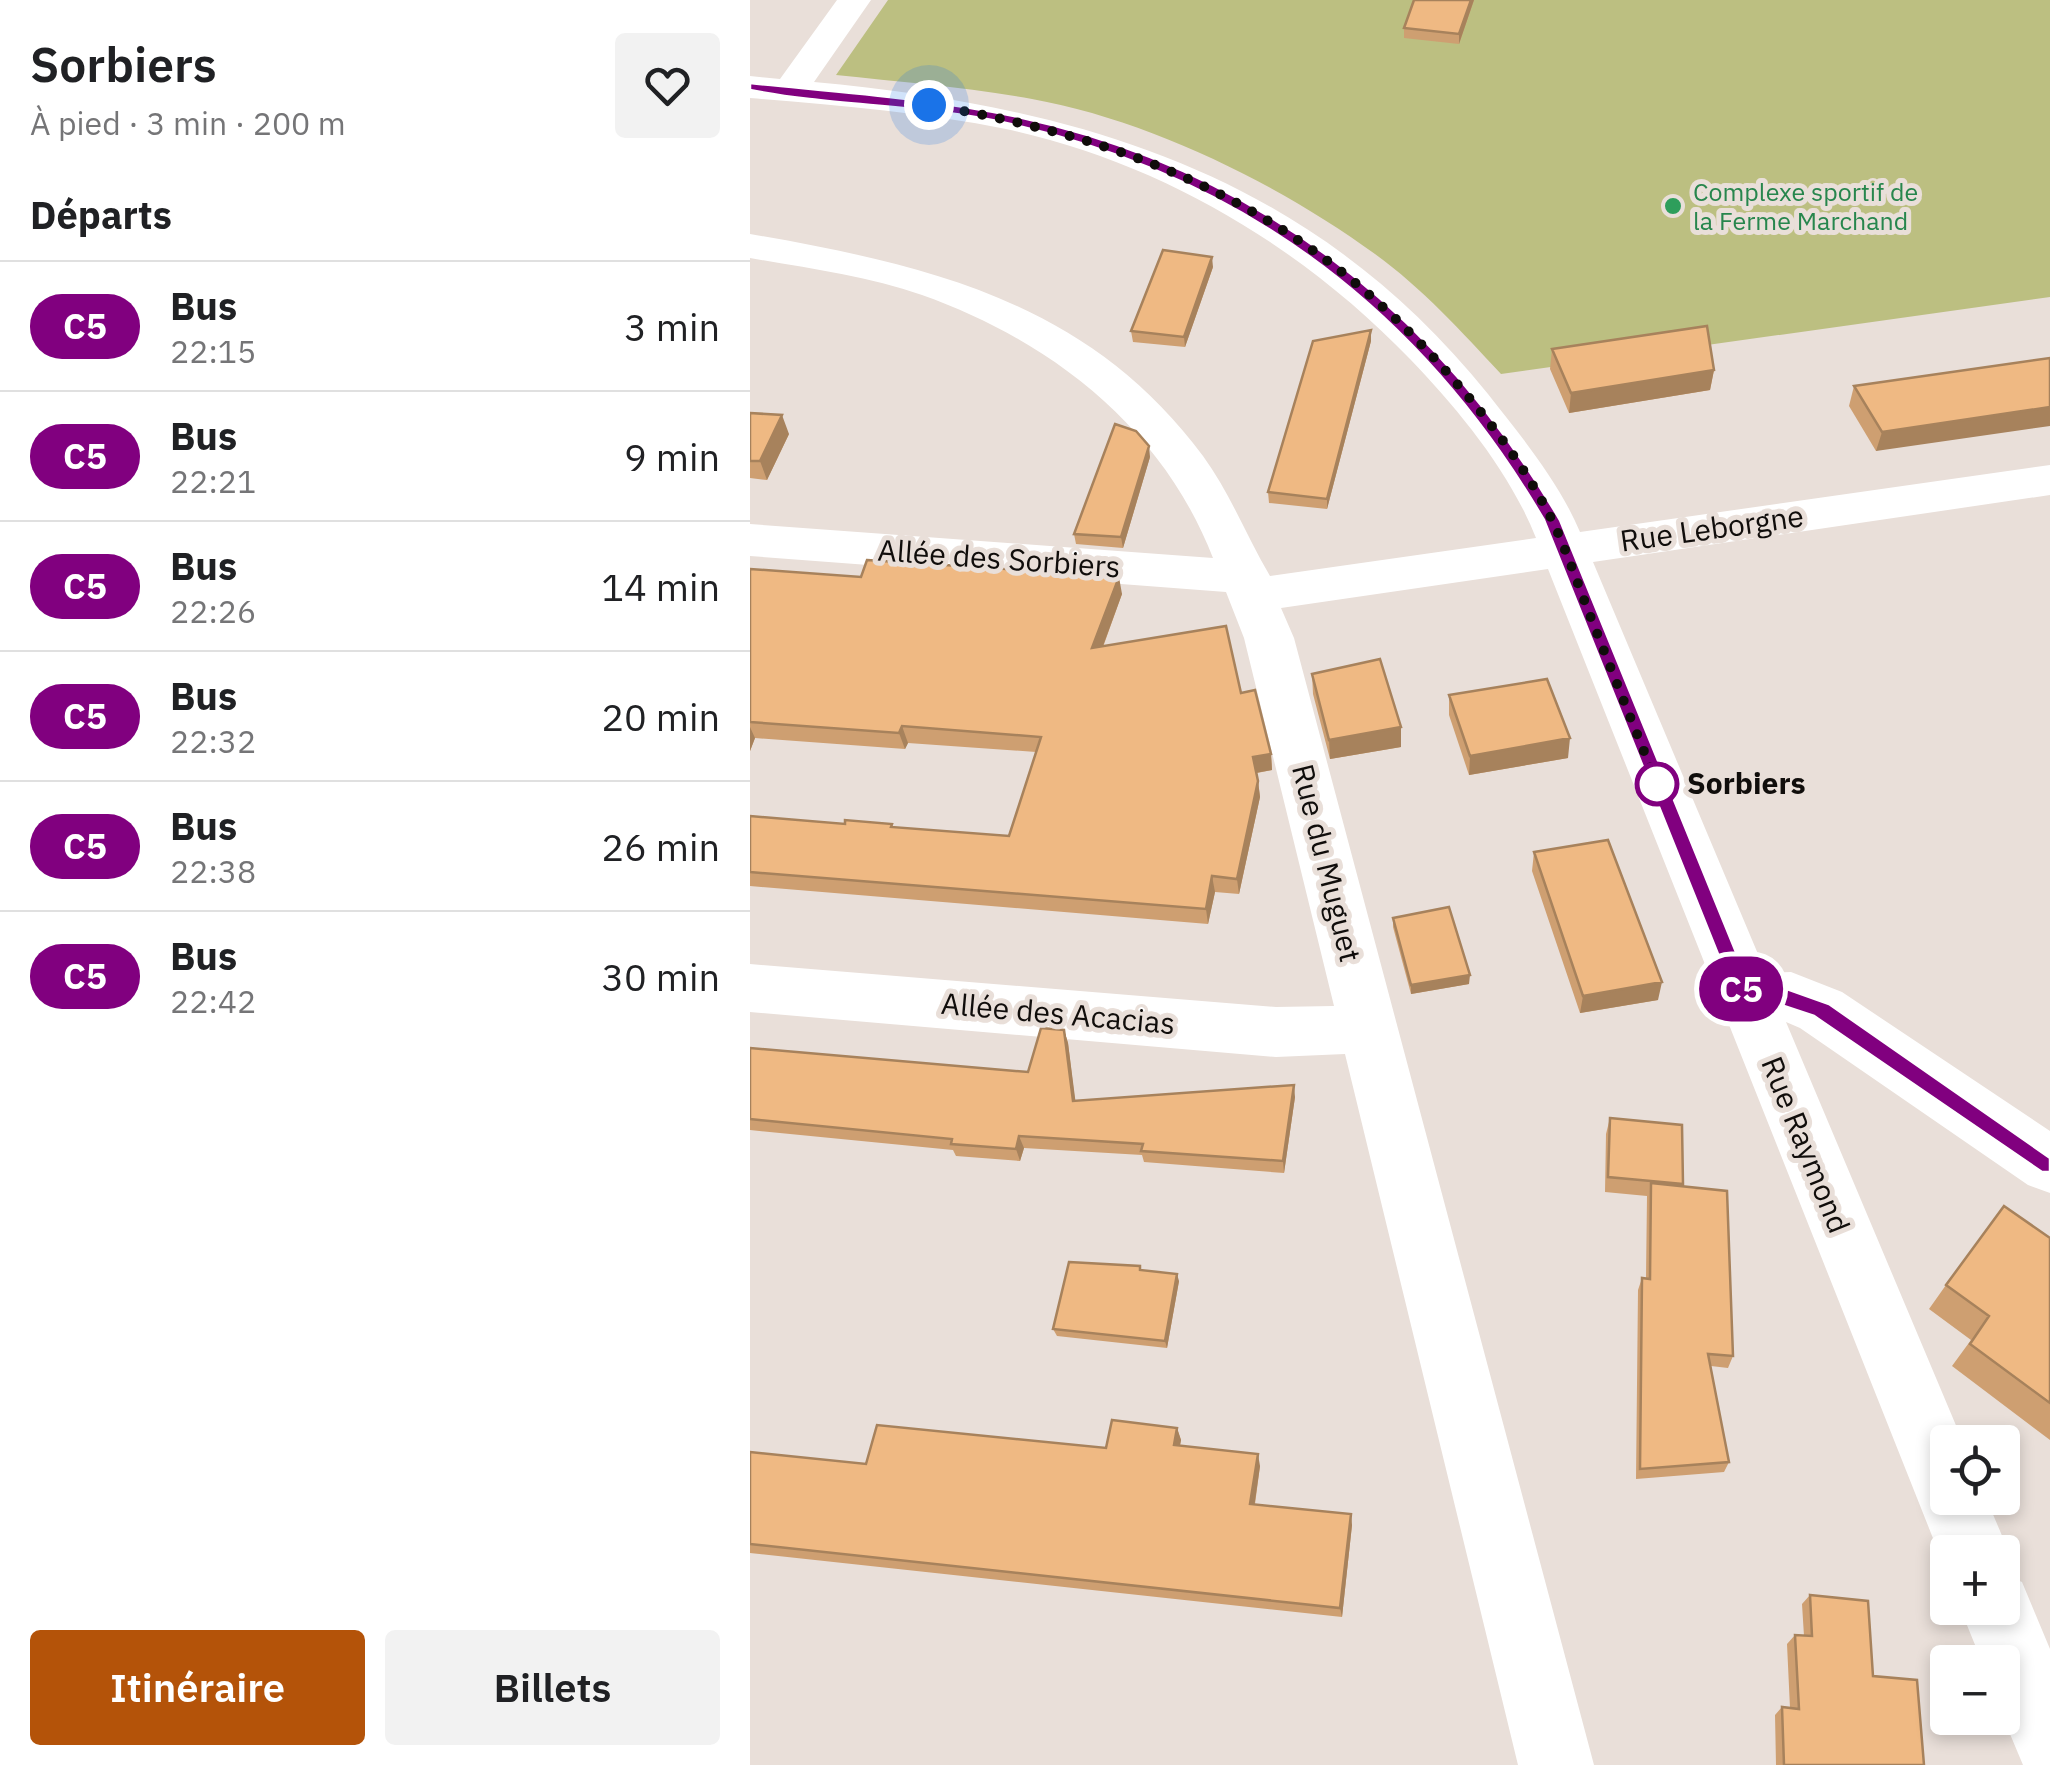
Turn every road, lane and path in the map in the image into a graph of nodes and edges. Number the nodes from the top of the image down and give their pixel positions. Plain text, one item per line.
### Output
1 (854, 0) edge
2 (770, 89) edge
3 (750, 246) edge
4 (2050, 480) edge
5 (750, 540) edge
6 (1565, 550) junction
7 (1251, 586) junction
8 (750, 988) edge
9 (1745, 998) junction
10 (1366, 1026) junction
11 (2050, 1165) edge
12 (1930, 1446) edge
13 (2003, 1625) edge
14 (2050, 1738) edge
15 (1556, 1765) edge

1 - 2 street
2 - 6 street, Rue Raymond
3 - 7 street, Rue du Muguet
4 - 6 street, Rue Leborgne
5 - 7 street, Allée des Sorbiers
6 - 7 street, Rue Leborgne
6 - 9 street, Rue Raymond
7 - 10 street, Rue du Muguet
8 - 10 street, Allée des Acacias
9 - 11 street
9 - 12 street, Rue Raymond
10 - 15 street, Rue du Muguet
13 - 14 street

